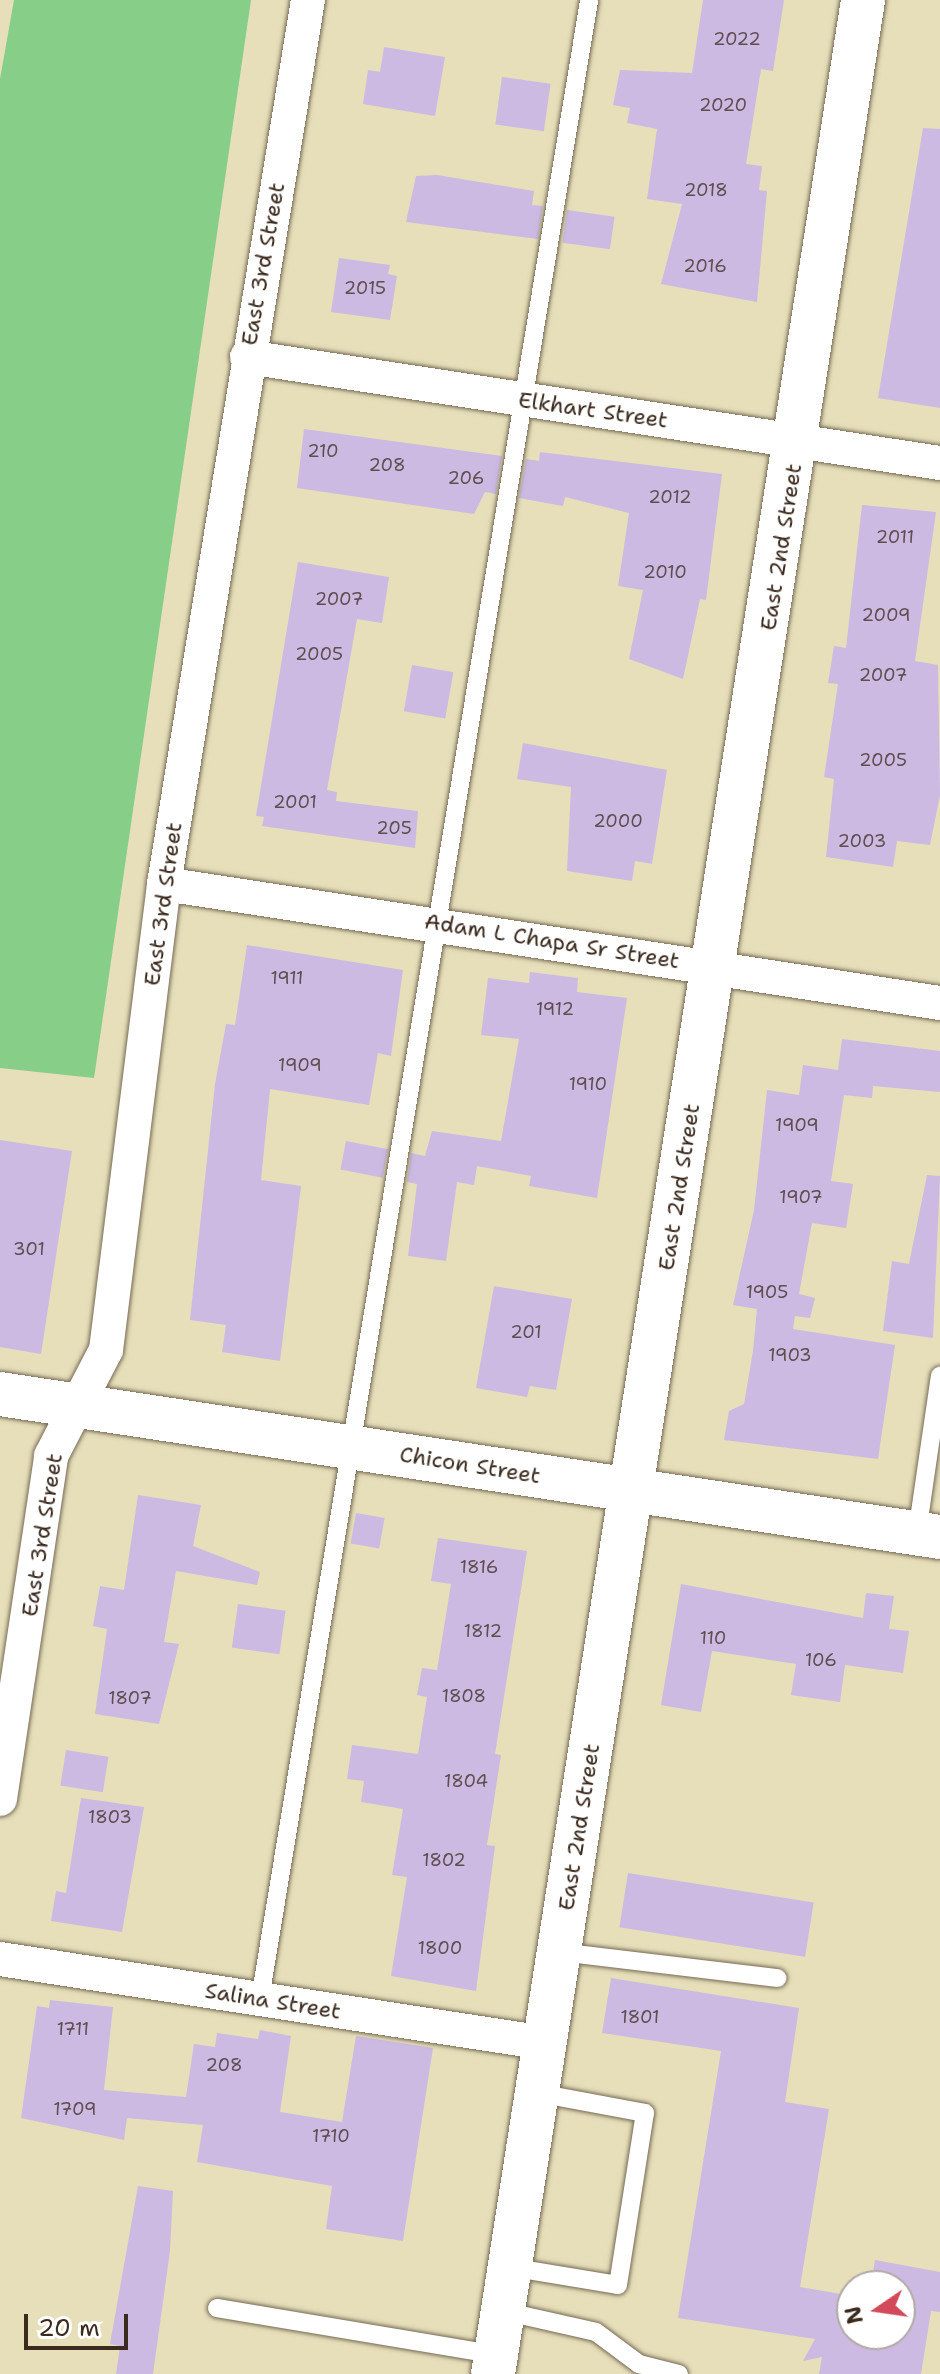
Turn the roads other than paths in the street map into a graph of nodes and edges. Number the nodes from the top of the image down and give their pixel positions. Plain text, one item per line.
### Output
1 (308, 0) edge
2 (589, 0) edge
3 (863, 0) edge
4 (247, 357) junction
5 (519, 399) junction
6 (799, 440) junction
7 (940, 463) edge
8 (164, 884) junction
9 (435, 922) junction
10 (713, 967) junction
11 (940, 1003) edge
12 (940, 1376) edge
13 (0, 1394) edge
14 (78, 1406) junction
15 (353, 1448) junction
16 (632, 1489) junction
17 (928, 1535) edge
18 (0, 1799) edge
19 (559, 1952) junction
20 (0, 1959) edge
21 (777, 1978) dead end
22 (260, 1999) junction
23 (545, 2043) junction
24 (538, 2093) junction
25 (510, 2267) junction
26 (217, 2308) dead end
27 (503, 2311) junction
28 (495, 2364) edge
29 (679, 2374) edge

1 - 4 street, East 3rd Street
2 - 5 lane
3 - 6 street, East 2nd Street
4 - 5 street, Elkhart Street
4 - 8 street, East 3rd Street
5 - 6 street, Elkhart Street
5 - 9 lane
6 - 7 street, Elkhart Street
6 - 10 street, East 2nd Street
8 - 9 street, Adam L Chapa Sr Street
8 - 14 street, East 3rd Street
9 - 10 street, Adam L Chapa Sr Street
9 - 15 lane
10 - 11 street, Adam L Chapa Sr Street
10 - 16 street, East 2nd Street
12 - 17 lane
13 - 14 street, Chicon Street
14 - 15 street, Chicon Street
14 - 18 street, East 3rd Street
15 - 16 street, Chicon Street
15 - 22 lane
16 - 17 street, Chicon Street
16 - 19 street, East 2nd Street
19 - 21 lane
19 - 23 street, East 2nd Street
20 - 22 street, Salina Street
22 - 23 street, Salina Street
23 - 24 street, East 2nd Street
24 - 25 street, East 2nd Street
24 - 25 lane
25 - 27 street, East 2nd Street
26 - 28 lane
27 - 28 street, East 2nd Street
27 - 29 lane

